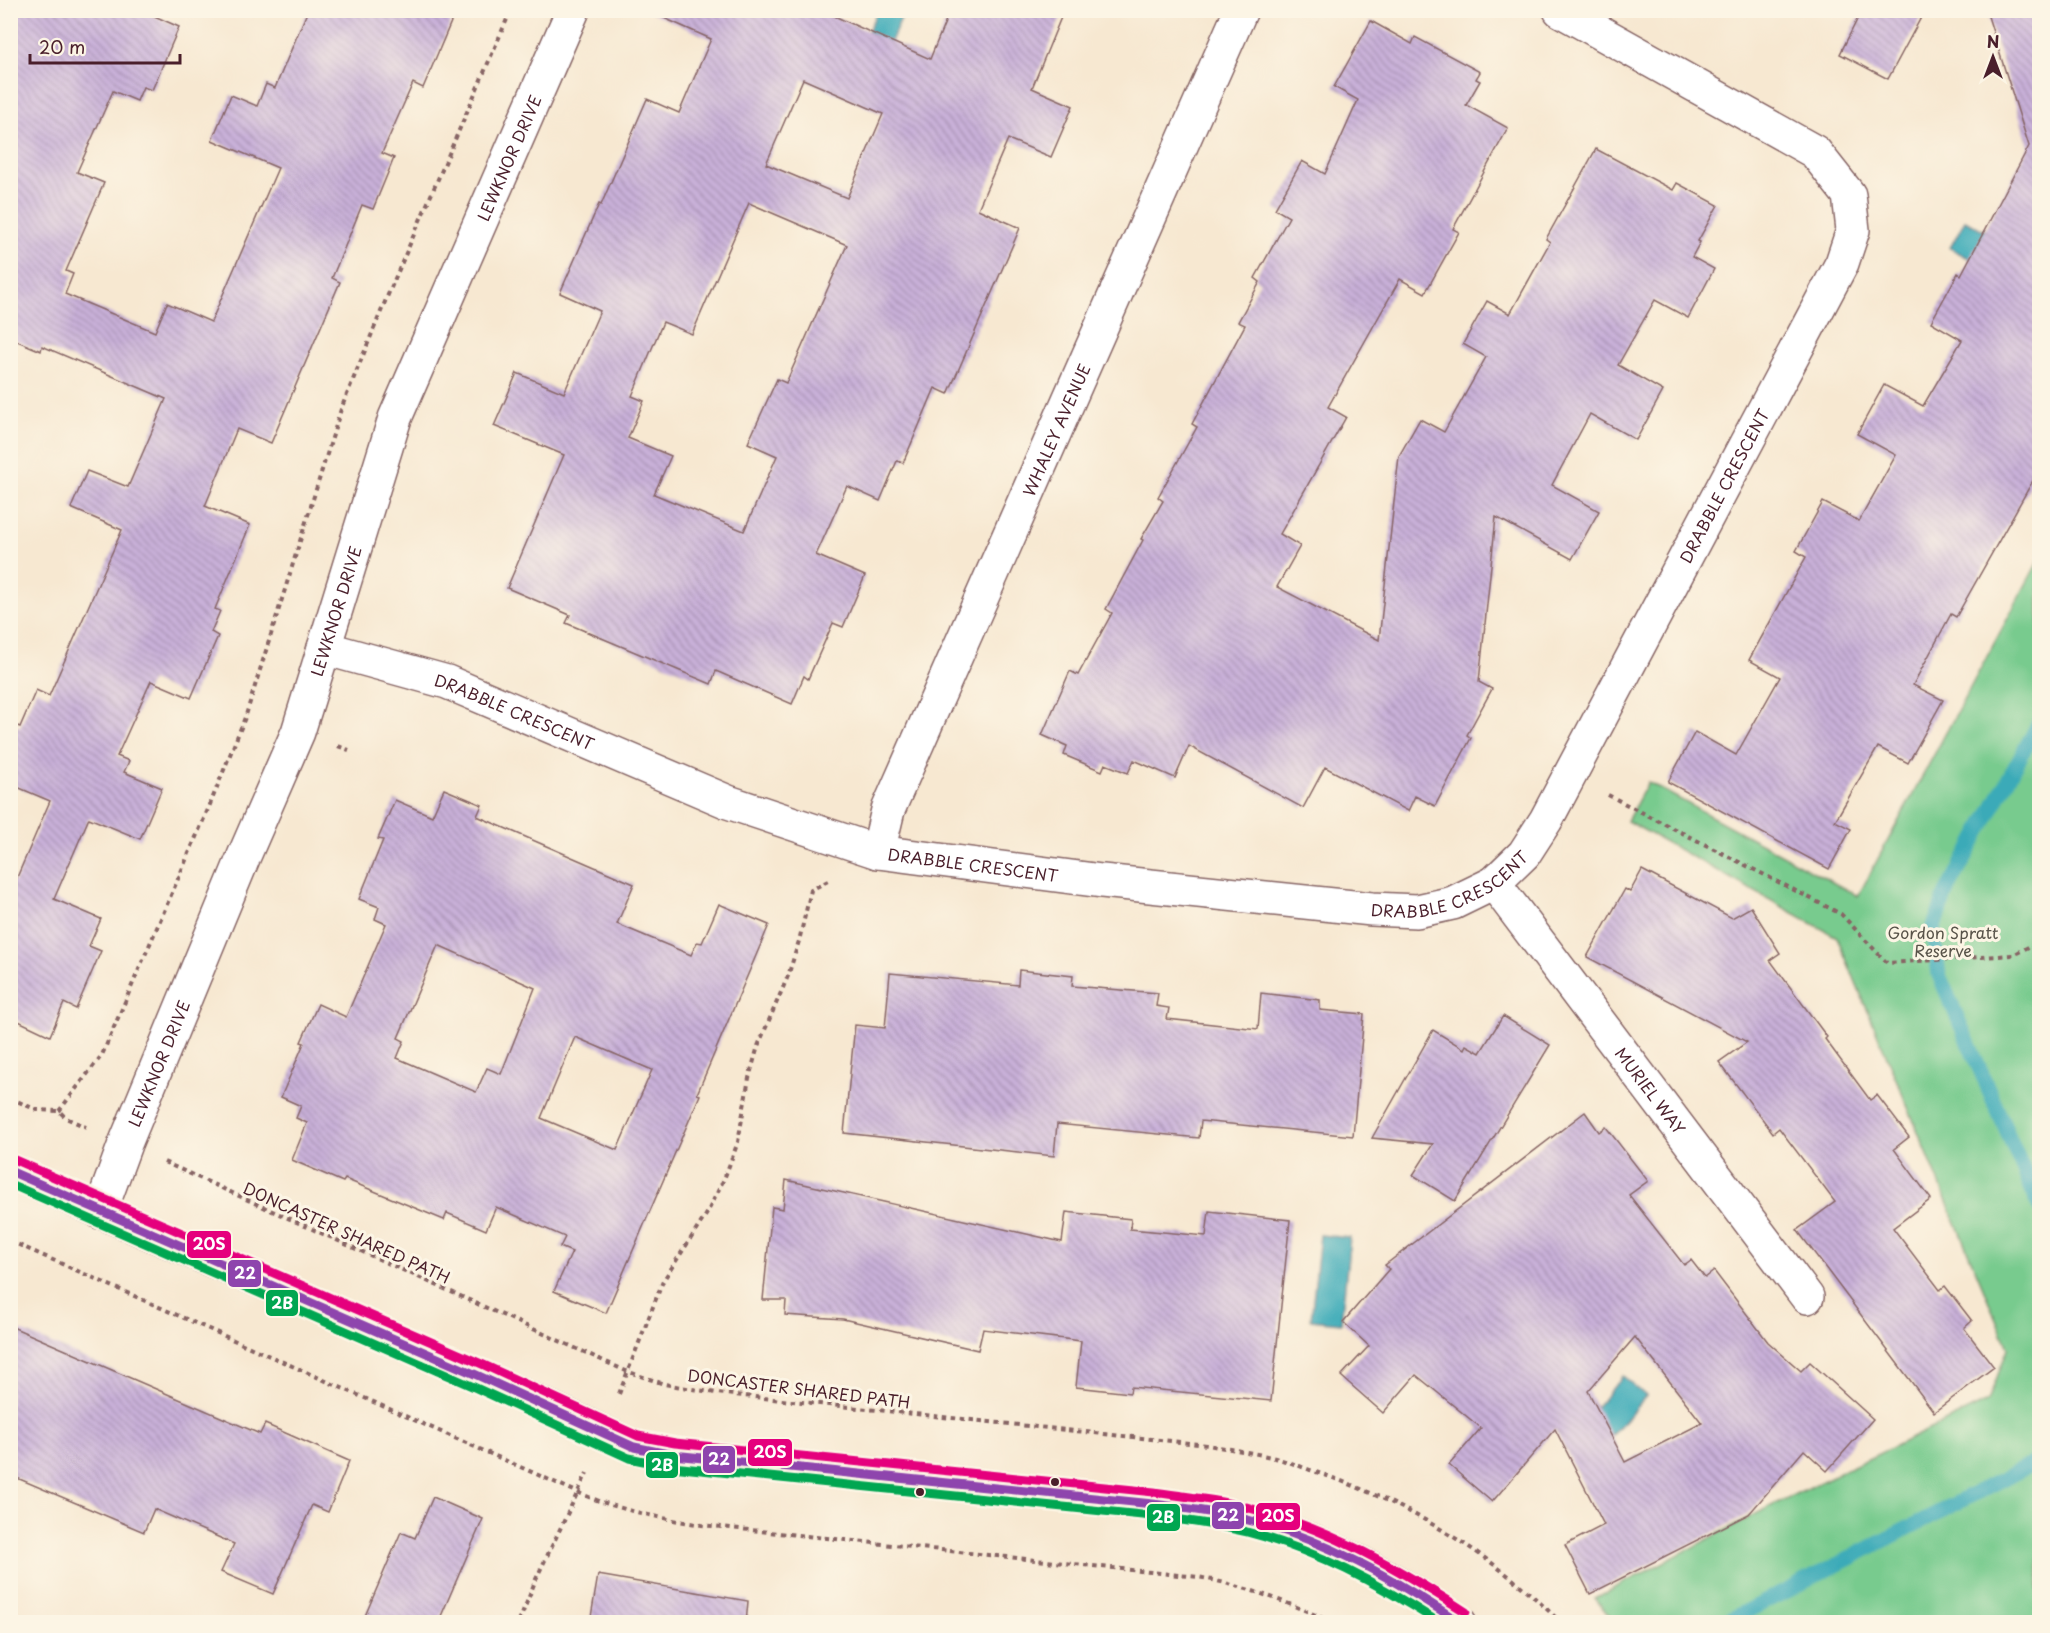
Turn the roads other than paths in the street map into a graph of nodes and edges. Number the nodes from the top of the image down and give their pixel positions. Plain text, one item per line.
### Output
1 (573, 10) edge
2 (1241, 10) edge
3 (1560, 10) edge
4 (324, 648) junction
5 (878, 852) junction
6 (1494, 883) junction
7 (10, 1171) edge
8 (100, 1212) junction
9 (1807, 1297) dead end
10 (1459, 1623) edge

1 - 4 street, LEWKNOR DRIVE
2 - 5 street, WHALEY AVENUE
3 - 6 street, DRABBLE CRESCENT
4 - 5 street, DRABBLE CRESCENT
4 - 8 street, LEWKNOR DRIVE
5 - 6 street, DRABBLE CRESCENT
6 - 9 street, MURIEL WAY
7 - 8 street
8 - 10 street

